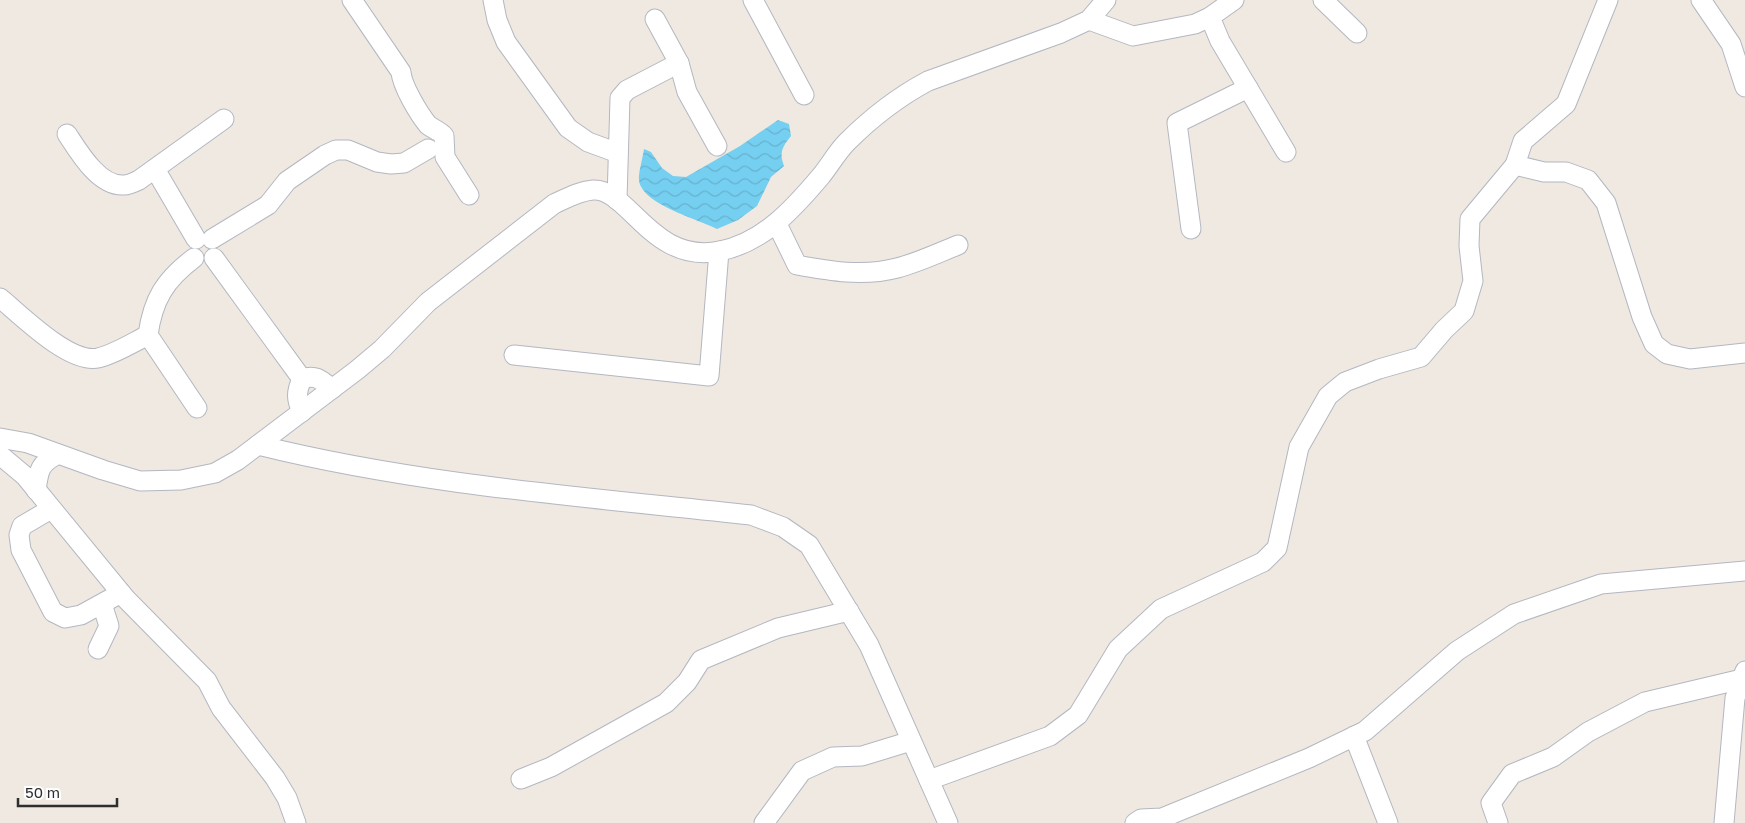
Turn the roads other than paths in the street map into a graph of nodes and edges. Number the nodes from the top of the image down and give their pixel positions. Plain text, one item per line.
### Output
1 (352, 0) edge
2 (493, 0) edge
3 (753, 0) edge
4 (1106, 0) edge
5 (1234, 0) edge
6 (1323, 0) edge
7 (1608, 0) edge
8 (1700, 0) edge
9 (1210, 17) junction
10 (655, 19) dead end
11 (1089, 20) junction
12 (1356, 33) dead end
13 (679, 64) junction
14 (1745, 87) edge
15 (1248, 88) junction
16 (804, 95) dead end
17 (224, 119) dead end
18 (430, 126) junction
19 (67, 134) dead end
20 (716, 146) dead end
21 (428, 149) junction
22 (1286, 152) dead end
23 (618, 153) junction
24 (445, 157) junction
25 (1516, 165) junction
26 (155, 169) junction
27 (469, 194) dead end
28 (617, 200) junction
29 (777, 224) junction
30 (1190, 229) dead end
31 (204, 239) junction
32 (958, 245) dead end
33 (719, 251) junction
34 (194, 258) junction
35 (214, 258) junction
36 (0, 298) edge
37 (148, 335) junction
38 (1745, 353) edge
39 (514, 355) dead end
40 (302, 379) junction
41 (332, 389) junction
42 (197, 408) dead end
43 (302, 412) junction
44 (0, 438) edge
45 (258, 445) junction
46 (58, 454) junction
47 (0, 455) edge
48 (36, 490) junction
49 (51, 509) junction
50 (1745, 571) edge
51 (121, 593) junction
52 (102, 604) junction
53 (849, 611) junction
54 (98, 648) dead end
55 (1744, 675) edge
56 (1354, 736) junction
57 (912, 741) junction
58 (521, 779) dead end
59 (929, 780) junction
60 (296, 823) edge
61 (764, 823) edge
62 (948, 823) edge
63 (1135, 823) edge
64 (1388, 823) edge
65 (1498, 823) edge
66 (1724, 823) edge

1 - 18 street
2 - 23 street
3 - 16 street
4 - 11 street
5 - 9 street
6 - 12 street
7 - 25 street
8 - 14 street
9 - 11 street
9 - 15 street
10 - 13 street
11 - 29 street
13 - 20 street
13 - 23 street
15 - 22 street
15 - 30 street
17 - 26 street
18 - 21 street
18 - 24 street
19 - 26 street
21 - 24 street
21 - 31 street
23 - 28 street
24 - 27 street
25 - 38 street
25 - 59 street
26 - 31 street
28 - 33 street
28 - 41 street
29 - 32 street
29 - 33 street
31 - 34 street
31 - 35 street
33 - 39 street
34 - 35 street
34 - 37 street
35 - 40 street
36 - 37 street
37 - 42 street
40 - 41 street
40 - 43 street
41 - 43 street
43 - 45 street
44 - 46 street
45 - 46 street
45 - 53 street
46 - 48 street
47 - 48 street
48 - 49 street
49 - 51 street
49 - 52 street
50 - 56 street
51 - 52 street
51 - 60 street
52 - 54 street
53 - 57 street
53 - 58 street
55 - 65 street
55 - 66 street
56 - 63 street
56 - 64 street
57 - 59 street
57 - 61 street
59 - 62 street

